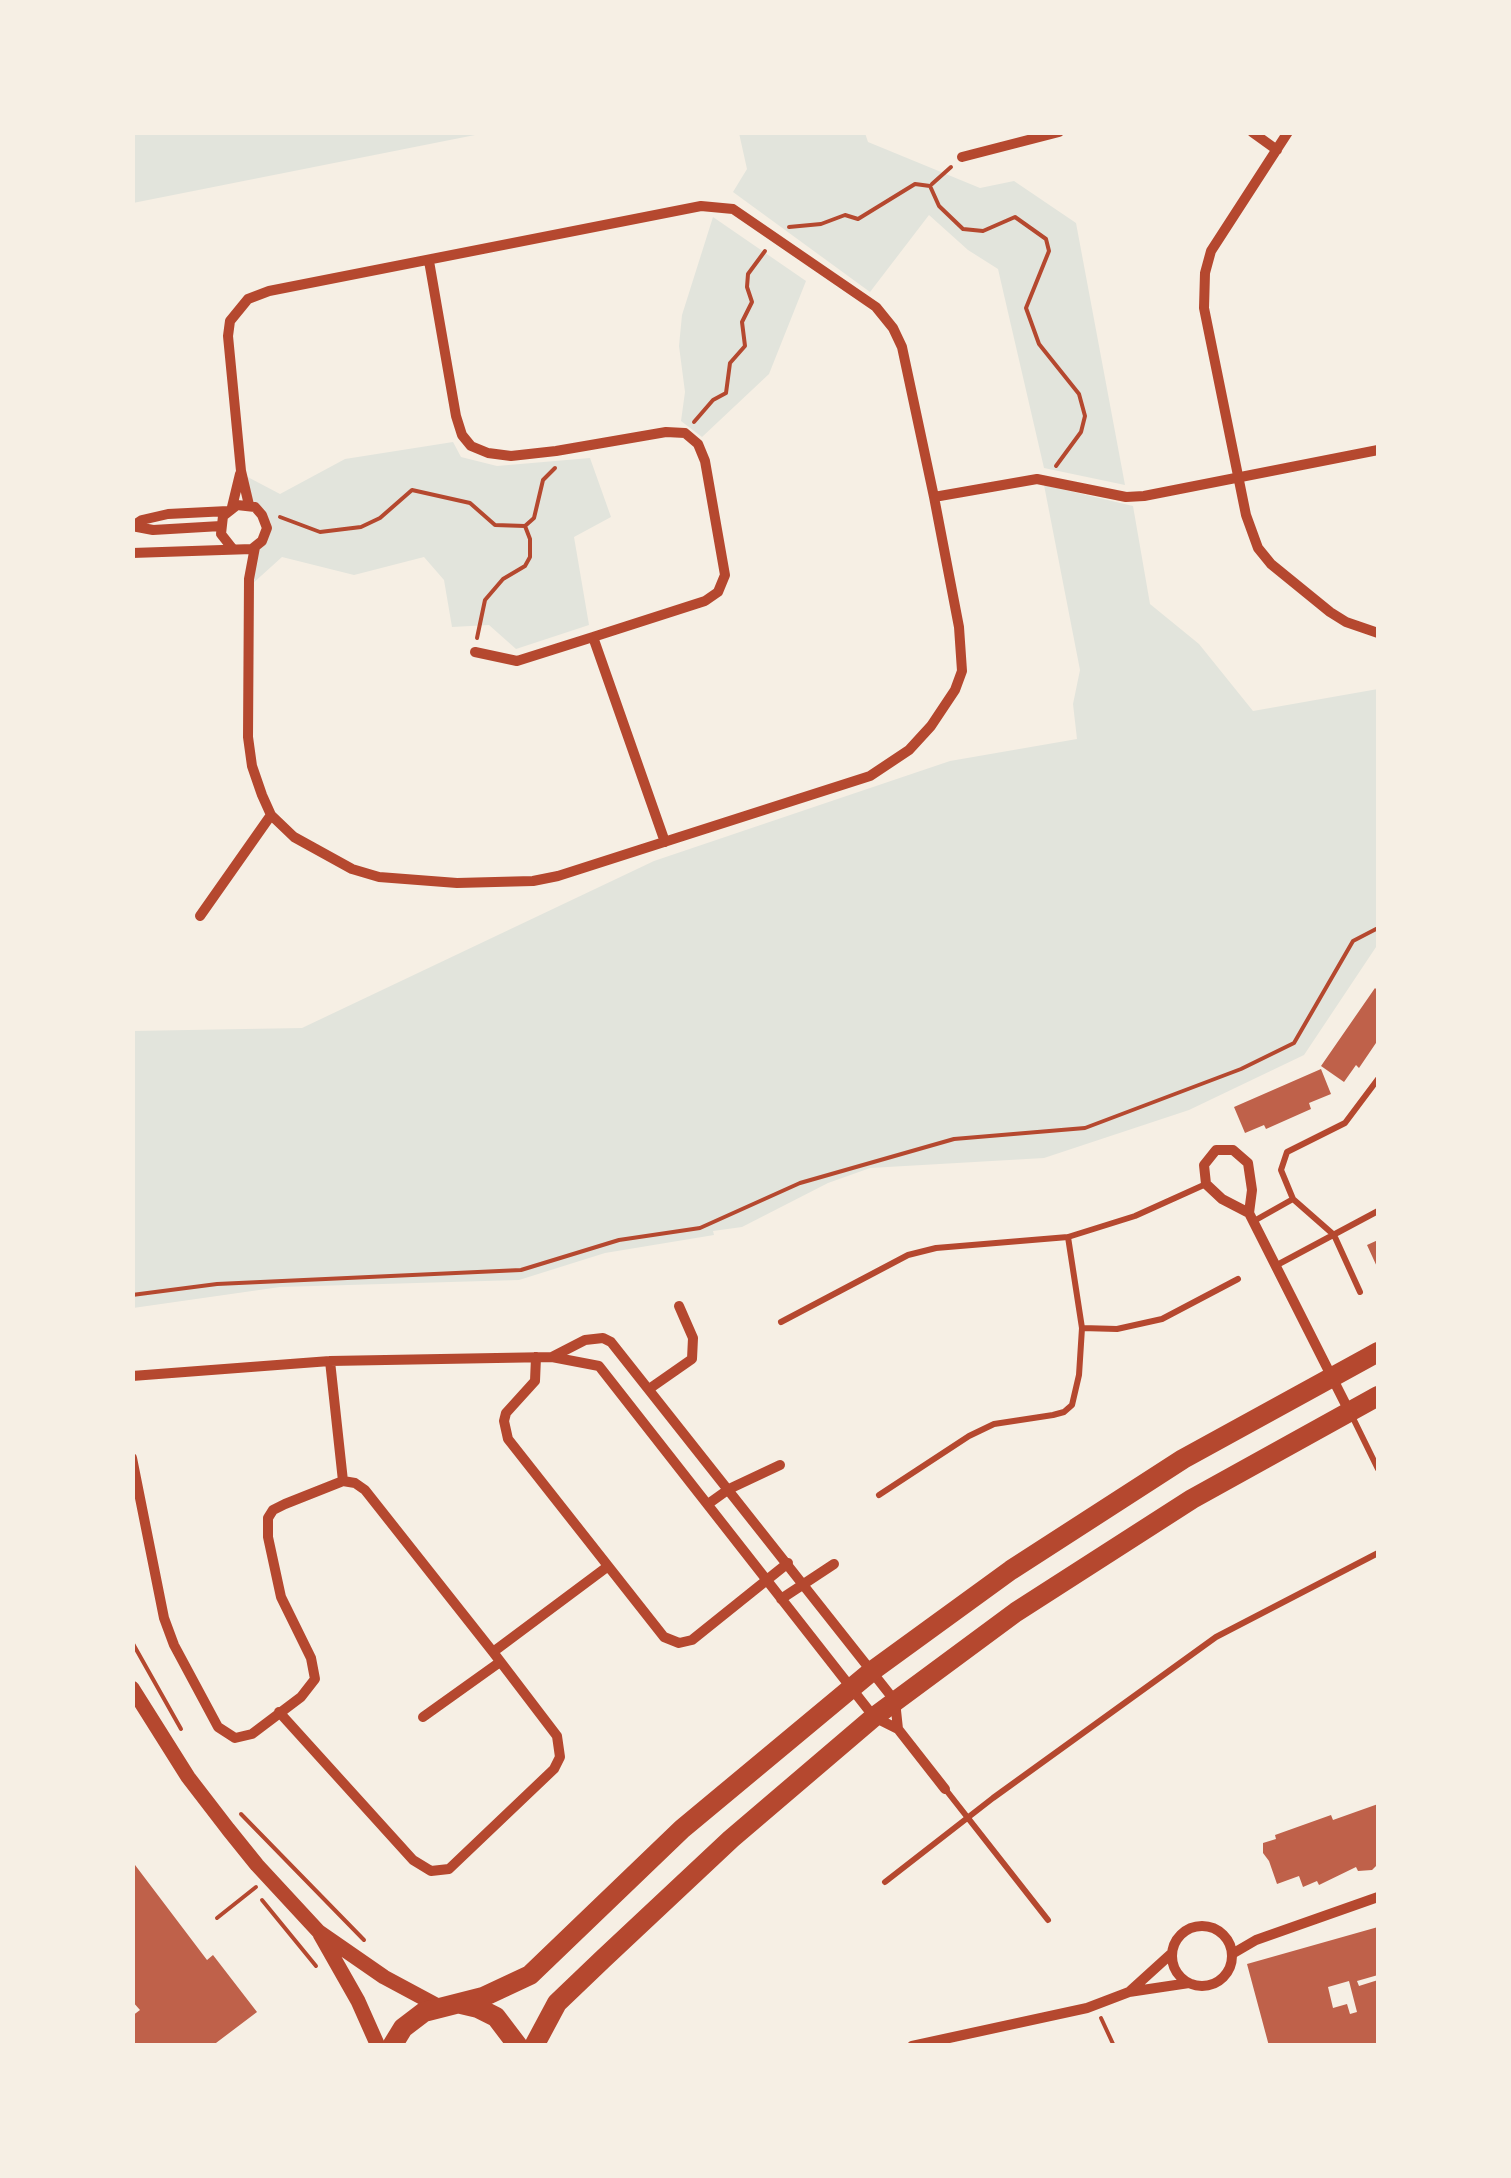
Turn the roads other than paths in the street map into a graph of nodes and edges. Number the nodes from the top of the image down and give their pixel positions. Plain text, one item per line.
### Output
1 (1059, 132) edge
2 (1252, 132) edge
3 (1288, 132) edge
4 (1276, 150) junction
5 (962, 158) road end
6 (429, 261) junction
7 (1378, 450) edge
8 (240, 471) junction
9 (1240, 478) junction
10 (934, 497) junction
11 (248, 505) junction
12 (230, 509) junction
13 (133, 526) edge
14 (220, 526) junction
15 (255, 548) junction
16 (235, 549) junction
17 (132, 554) edge
18 (249, 578) junction
19 (1378, 633) edge
20 (593, 638) junction
21 (475, 652) road end
22 (271, 815) junction
23 (665, 842) junction
24 (200, 916) dead end
25 (1378, 1079) edge
26 (1206, 1184) junction
27 (1294, 1199) junction
28 (1378, 1212) edge
29 (1252, 1217) junction
30 (1334, 1235) junction
31 (1068, 1237) junction
32 (1277, 1265) junction
33 (1238, 1279) dead end
34 (1360, 1292) dead end
35 (679, 1306) dead end
36 (782, 1322) dead end
37 (1082, 1328) junction
38 (1378, 1352) edge
39 (536, 1357) junction
40 (552, 1357) junction
41 (330, 1361) junction
42 (132, 1376) edge
43 (1332, 1377) junction
44 (649, 1389) junction
45 (1378, 1396) edge
46 (1349, 1410) junction
47 (132, 1458) edge
48 (780, 1465) dead end
49 (1378, 1469) edge
50 (343, 1481) junction
51 (730, 1489) junction
52 (879, 1495) dead end
53 (708, 1504) junction
54 (1378, 1553) edge
55 (788, 1563) junction
56 (834, 1564) dead end
57 (607, 1567) junction
58 (767, 1580) junction
59 (804, 1583) junction
60 (781, 1599) junction
61 (496, 1657) junction
62 (872, 1671) junction
63 (852, 1686) junction
64 (132, 1688) edge
65 (895, 1701) junction
66 (279, 1712) junction
67 (424, 1717) dead end
68 (874, 1717) junction
69 (898, 1729) junction
70 (945, 1788) joint
71 (967, 1818) junction
72 (885, 1882) dead end
73 (1378, 1897) edge
74 (1048, 1920) dead end
75 (319, 1932) junction
76 (1226, 1937) junction
77 (1256, 1940) junction
78 (1172, 1954) junction
79 (1232, 1954) junction
80 (1189, 1983) junction
81 (1128, 1992) junction
82 (446, 2005) junction
83 (378, 2046) edge
84 (392, 2046) edge
85 (518, 2046) edge
86 (534, 2046) edge
87 (912, 2046) edge

1 - 5 street
2 - 4 street
3 - 4 street
4 - 9 street
6 - 8 street
6 - 10 street
6 - 20 street
7 - 9 street
8 - 11 street
8 - 12 street
9 - 10 street
9 - 19 street
10 - 23 street
11 - 12 street
11 - 15 street
12 - 13 street
12 - 14 street
13 - 14 street
14 - 16 street
15 - 16 street
15 - 18 street
16 - 17 street
16 - 18 street
18 - 22 street
20 - 21 street
20 - 23 street
22 - 23 street
22 - 24 street
25 - 27 lane
26 - 29 street
26 - 29 street
26 - 31 lane
27 - 29 lane
27 - 30 lane
28 - 30 lane
29 - 32 street
30 - 32 lane
30 - 34 lane
31 - 36 lane
31 - 37 lane
32 - 43 street
33 - 37 lane
35 - 44 street
37 - 52 lane
38 - 43 main road
39 - 40 street
39 - 41 street
39 - 57 street
40 - 44 street
40 - 53 street
41 - 42 street
41 - 50 street
43 - 46 street
43 - 62 main road
44 - 51 street
45 - 46 main road
46 - 49 lane
46 - 65 main road
47 - 66 street
48 - 51 street
50 - 61 street
50 - 66 street
51 - 53 street
51 - 55 street
53 - 58 street
54 - 71 lane
55 - 58 street
55 - 59 street
56 - 59 street
57 - 58 street
57 - 61 street
58 - 60 street
59 - 60 street
59 - 62 street
60 - 63 street
61 - 66 street
61 - 67 street
62 - 63 main road
62 - 65 street
63 - 68 street
63 - 82 main road
64 - 75 street
65 - 68 main road
65 - 69 street
68 - 69 street
68 - 86 main road
69 - 70 street
70 - 71 lane
71 - 72 lane
71 - 74 lane
73 - 77 street
75 - 82 street
75 - 83 street
76 - 77 street
76 - 78 street
76 - 79 street
77 - 79 street
78 - 80 street
78 - 81 street
79 - 80 street
80 - 81 street
81 - 87 street
82 - 84 main road
82 - 85 main road

